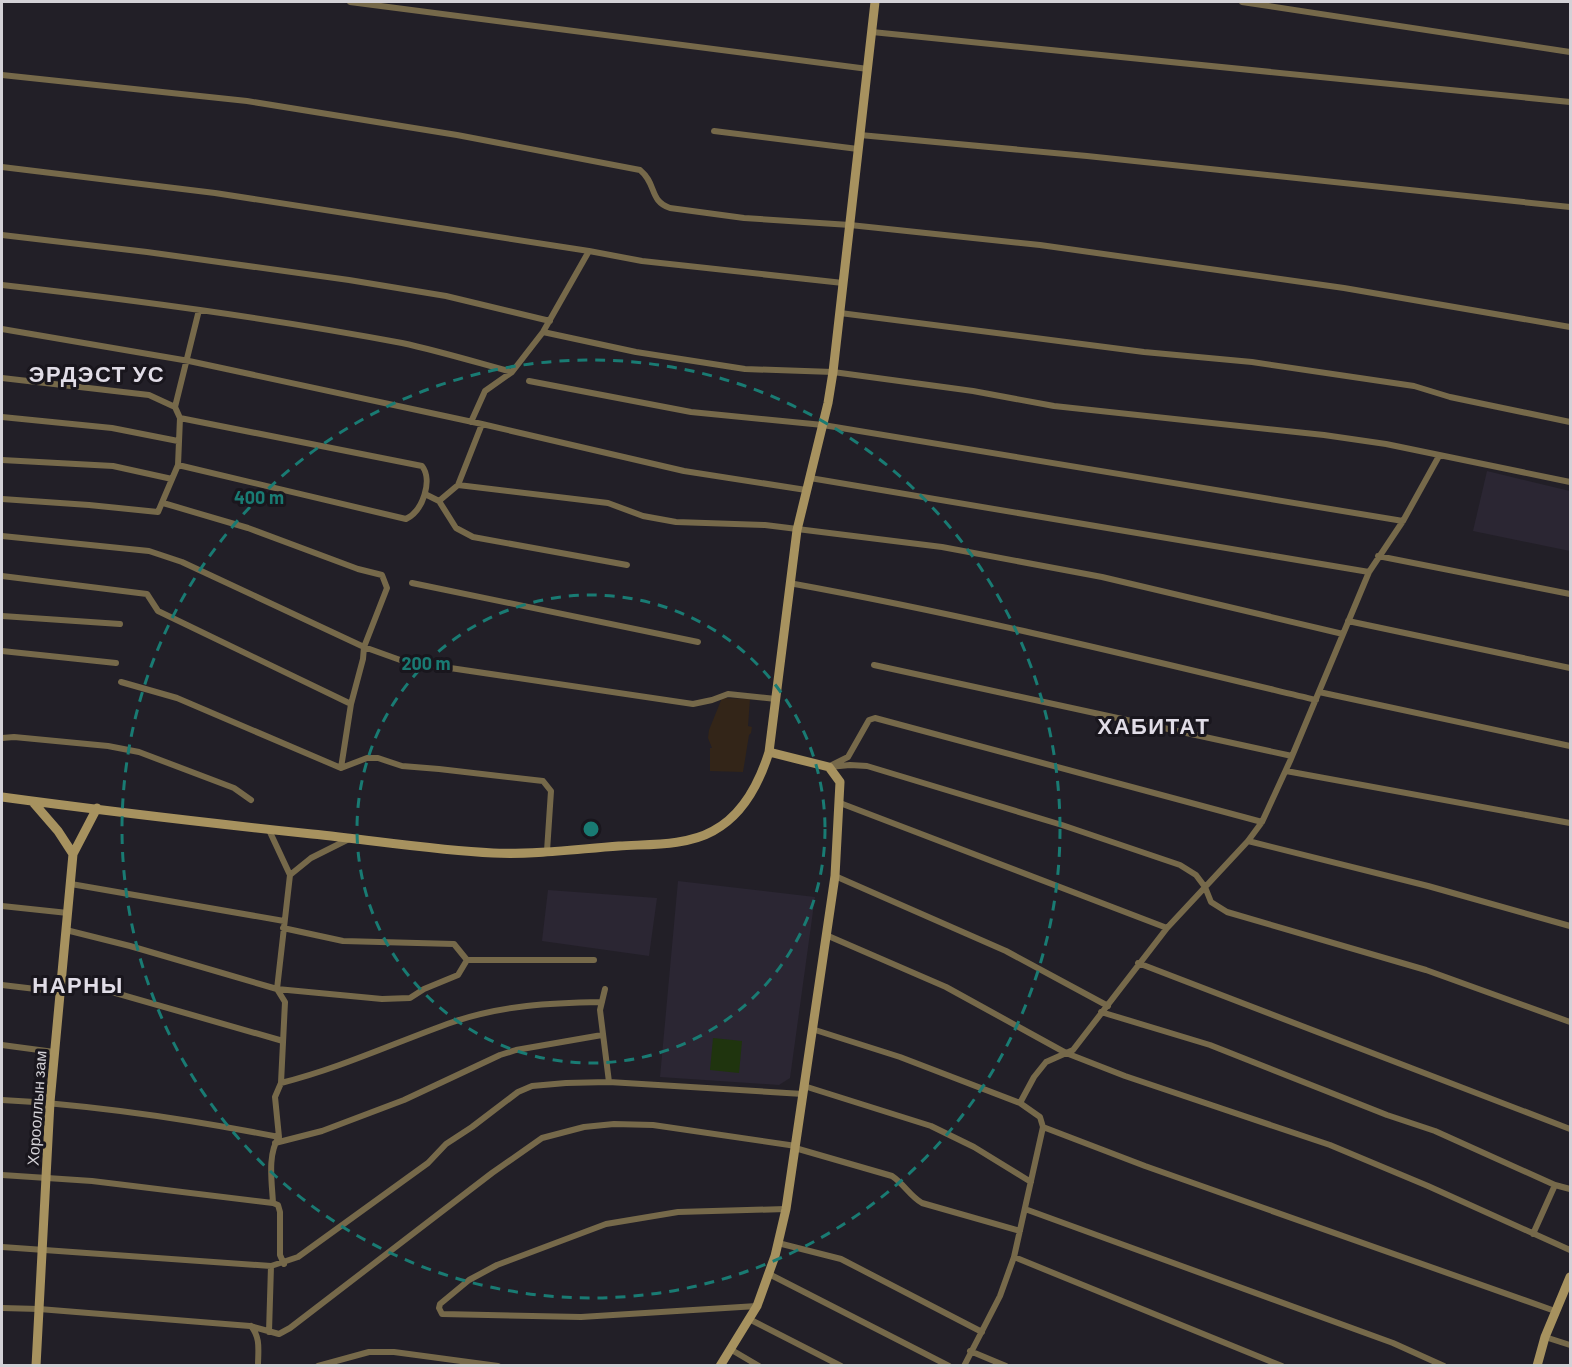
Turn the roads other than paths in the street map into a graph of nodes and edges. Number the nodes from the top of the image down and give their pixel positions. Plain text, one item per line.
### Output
1 (350, 2) edge
2 (875, 2) edge
3 (1242, 2) edge
4 (872, 32) junction
5 (1570, 52) edge
6 (868, 69) junction
7 (2, 75) edge
8 (1570, 102) edge
9 (714, 131) dead end
10 (860, 135) junction
11 (858, 149) junction
12 (2, 166) edge
13 (1570, 207) edge
14 (850, 225) junction
15 (2, 235) edge
16 (590, 251) junction
17 (843, 283) junction
18 (2, 285) edge
19 (199, 310) junction
20 (840, 313) junction
21 (550, 321) junction
22 (1570, 327) edge
23 (2, 329) edge
24 (543, 332) junction
25 (187, 360) junction
26 (512, 372) junction
27 (833, 372) junction
28 (2, 378) edge
29 (529, 381) dead end
30 (175, 407) junction
31 (2, 417) edge
32 (180, 418) junction
33 (471, 422) junction
34 (1570, 422) edge
35 (482, 424) junction
36 (823, 425) junction
37 (178, 441) junction
38 (1439, 456) junction
39 (2, 460) edge
40 (178, 465) junction
41 (810, 478) junction
42 (172, 479) junction
43 (1570, 482) edge
44 (458, 485) junction
45 (806, 490) junction
46 (425, 494) junction
47 (2, 499) edge
48 (439, 501) junction
49 (163, 503) junction
50 (1403, 520) junction
51 (797, 530) junction
52 (2, 536) edge
53 (1378, 556) junction
54 (627, 565) dead end
55 (1369, 572) junction
56 (2, 576) edge
57 (412, 584) dead end
58 (789, 584) junction
59 (1570, 594) edge
60 (2, 616) edge
61 (1348, 621) junction
62 (120, 624) dead end
63 (1343, 634) junction
64 (698, 642) dead end
65 (364, 647) junction
66 (2, 651) edge
67 (117, 663) dead end
68 (874, 665) dead end
69 (1570, 668) edge
70 (121, 682) dead end
71 (1319, 692) junction
72 (776, 699) junction
73 (1316, 700) junction
74 (351, 704) junction
75 (2, 738) edge
76 (1570, 746) edge
77 (769, 752) junction
78 (1292, 756) junction
79 (829, 767) junction
80 (341, 768) junction
81 (1286, 771) junction
82 (2, 797) edge
83 (251, 800) dead end
84 (32, 801) junction
85 (840, 803) junction
86 (96, 808) junction
87 (1262, 822) junction
88 (1570, 823) edge
89 (269, 830) junction
90 (349, 839) junction
91 (1248, 841) junction
92 (547, 851) junction
93 (73, 854) junction
94 (290, 875) junction
95 (835, 876) junction
96 (71, 884) junction
97 (1205, 887) junction
98 (2, 906) edge
99 (68, 913) junction
100 (284, 925) junction
101 (1570, 926) edge
102 (1167, 928) junction
103 (66, 930) junction
104 (826, 935) junction
105 (467, 960) junction
106 (594, 960) dead end
107 (1138, 963) junction
108 (63, 978) junction
109 (2, 985) edge
110 (277, 989) junction
111 (605, 989) dead end
112 (61, 992) junction
113 (602, 1002) junction
114 (1108, 1006) junction
115 (1101, 1012) junction
116 (1570, 1022) edge
117 (812, 1029) junction
118 (602, 1035) junction
119 (282, 1041) junction
120 (2, 1045) edge
121 (54, 1052) junction
122 (1066, 1053) junction
123 (609, 1082) junction
124 (281, 1083) junction
125 (804, 1090) junction
126 (2, 1100) edge
127 (50, 1102) junction
128 (1020, 1103) junction
129 (1043, 1127) junction
130 (1570, 1129) edge
131 (277, 1140) junction
132 (795, 1147) junction
133 (2, 1175) edge
134 (47, 1178) junction
135 (1031, 1182) junction
136 (1555, 1185) junction
137 (1570, 1189) edge
138 (273, 1203) junction
139 (786, 1209) junction
140 (1025, 1209) junction
141 (1020, 1231) junction
142 (1533, 1234) junction
143 (778, 1244) junction
144 (2, 1247) edge
145 (43, 1249) junction
146 (1570, 1250) edge
147 (1014, 1257) junction
148 (284, 1264) junction
149 (271, 1266) junction
150 (769, 1274) junction
151 (1570, 1277) edge
152 (756, 1306) junction
153 (2, 1308) edge
154 (39, 1309) junction
155 (1555, 1311) junction
156 (749, 1319) junction
157 (250, 1326) junction
158 (269, 1332) junction
159 (982, 1332) junction
160 (1545, 1337) junction
161 (1570, 1345) edge
162 (730, 1349) junction
163 (970, 1351) junction
164 (36, 1365) edge
165 (258, 1365) edge
166 (318, 1365) edge
167 (498, 1365) edge
168 (720, 1365) edge
169 (759, 1365) edge
170 (842, 1365) edge
171 (949, 1365) edge
172 (964, 1365) edge
173 (1006, 1365) edge
174 (1282, 1365) edge
175 (1444, 1365) edge
176 (1537, 1365) edge

1 - 6 street
2 - 4 main road
3 - 5 street
4 - 6 main road
4 - 8 street
6 - 10 main road
7 - 14 street
9 - 11 street
10 - 11 main road
10 - 13 street
11 - 14 main road
12 - 16 street
14 - 17 main road
14 - 22 street
15 - 21 street
16 - 17 street
16 - 21 street
17 - 20 main road
18 - 19 street
19 - 25 street
19 - 26 street
20 - 27 main road
20 - 34 street
21 - 24 street
23 - 25 street
24 - 26 street
24 - 27 street
25 - 30 street
25 - 33 street
26 - 33 street
27 - 36 main road
27 - 38 street
28 - 30 street
29 - 36 street
30 - 32 street
31 - 37 street
32 - 37 street
32 - 46 street
33 - 35 street
35 - 44 street
35 - 45 street
36 - 41 main road
36 - 50 street
37 - 40 street
38 - 43 street
38 - 50 street
39 - 42 street
40 - 42 street
40 - 46 street
41 - 45 main road
41 - 55 street
42 - 49 street
44 - 48 street
44 - 51 street
45 - 51 main road
46 - 48 street
47 - 49 street
48 - 54 street
49 - 65 street
50 - 53 street
51 - 58 main road
51 - 63 street
52 - 65 street
53 - 55 street
53 - 59 street
55 - 61 street
56 - 74 street
57 - 64 street
58 - 72 main road
58 - 73 street
60 - 62 street
61 - 63 street
61 - 69 street
63 - 71 street
65 - 72 street
65 - 74 street
66 - 67 street
68 - 78 street
70 - 80 street
71 - 73 street
71 - 76 street
72 - 77 main road
73 - 78 street
74 - 80 street
75 - 83 street
77 - 79 main road
77 - 92 main road
78 - 81 street
79 - 85 main road
79 - 87 street
79 - 97 street
80 - 92 street
81 - 87 street
81 - 88 street
82 - 84 main road
84 - 86 main road
84 - 93 main road
85 - 95 main road
85 - 102 street
86 - 89 main road
86 - 93 main road, Хорооллын зам
87 - 91 street
89 - 90 main road
89 - 94 street
90 - 92 main road
90 - 94 street
91 - 97 street
91 - 101 street
93 - 96 main road, Хорооллын зам
94 - 100 street
95 - 104 main road
95 - 114 street
96 - 99 main road, Хорооллын зам
96 - 100 street
97 - 102 street
97 - 116 street
98 - 99 street
99 - 103 main road, Хорооллын зам
100 - 105 street
100 - 110 street
102 - 107 street
103 - 108 main road, Хорооллын зам
103 - 110 street
104 - 117 main road
104 - 122 street
105 - 106 street
105 - 110 street
107 - 114 street
107 - 130 street
108 - 112 main road, Хорооллын зам
108 - 119 street
109 - 112 street
110 - 119 street
111 - 113 street
112 - 121 main road, Хорооллын зам
113 - 118 street
113 - 124 street
114 - 115 street
115 - 122 street
115 - 136 street
117 - 125 main road
117 - 128 street
118 - 123 street
118 - 131 street
119 - 124 street
120 - 121 street
121 - 127 main road, Хорооллын зам
122 - 128 street
122 - 142 street
123 - 125 street
123 - 148 street
124 - 131 street
125 - 132 main road
125 - 135 street
126 - 127 street
127 - 131 street
127 - 134 main road, Хорооллын зам
128 - 129 street
129 - 135 street
129 - 155 street
131 - 138 street
132 - 139 main road
132 - 141 street
132 - 158 street
133 - 134 street
134 - 138 street
134 - 145 main road, Хорооллын зам
135 - 140 street
136 - 137 street
136 - 142 street
138 - 148 street
139 - 143 main road
139 - 152 street
140 - 141 street
140 - 175 street
141 - 147 street
142 - 146 street
143 - 150 main road
143 - 159 street
144 - 145 street
145 - 149 street
145 - 154 main road, Хорооллын зам
147 - 159 street
147 - 174 street
148 - 149 street
149 - 158 street
150 - 152 main road
150 - 171 street
151 - 155 main road
152 - 156 main road
153 - 154 street
154 - 157 street
154 - 164 main road, Хорооллын зам
155 - 160 main road
156 - 162 main road
156 - 170 street
157 - 158 street
157 - 165 street
159 - 163 street
160 - 161 street
160 - 176 main road
162 - 168 main road
162 - 169 street
163 - 172 street
163 - 173 street
166 - 167 street

